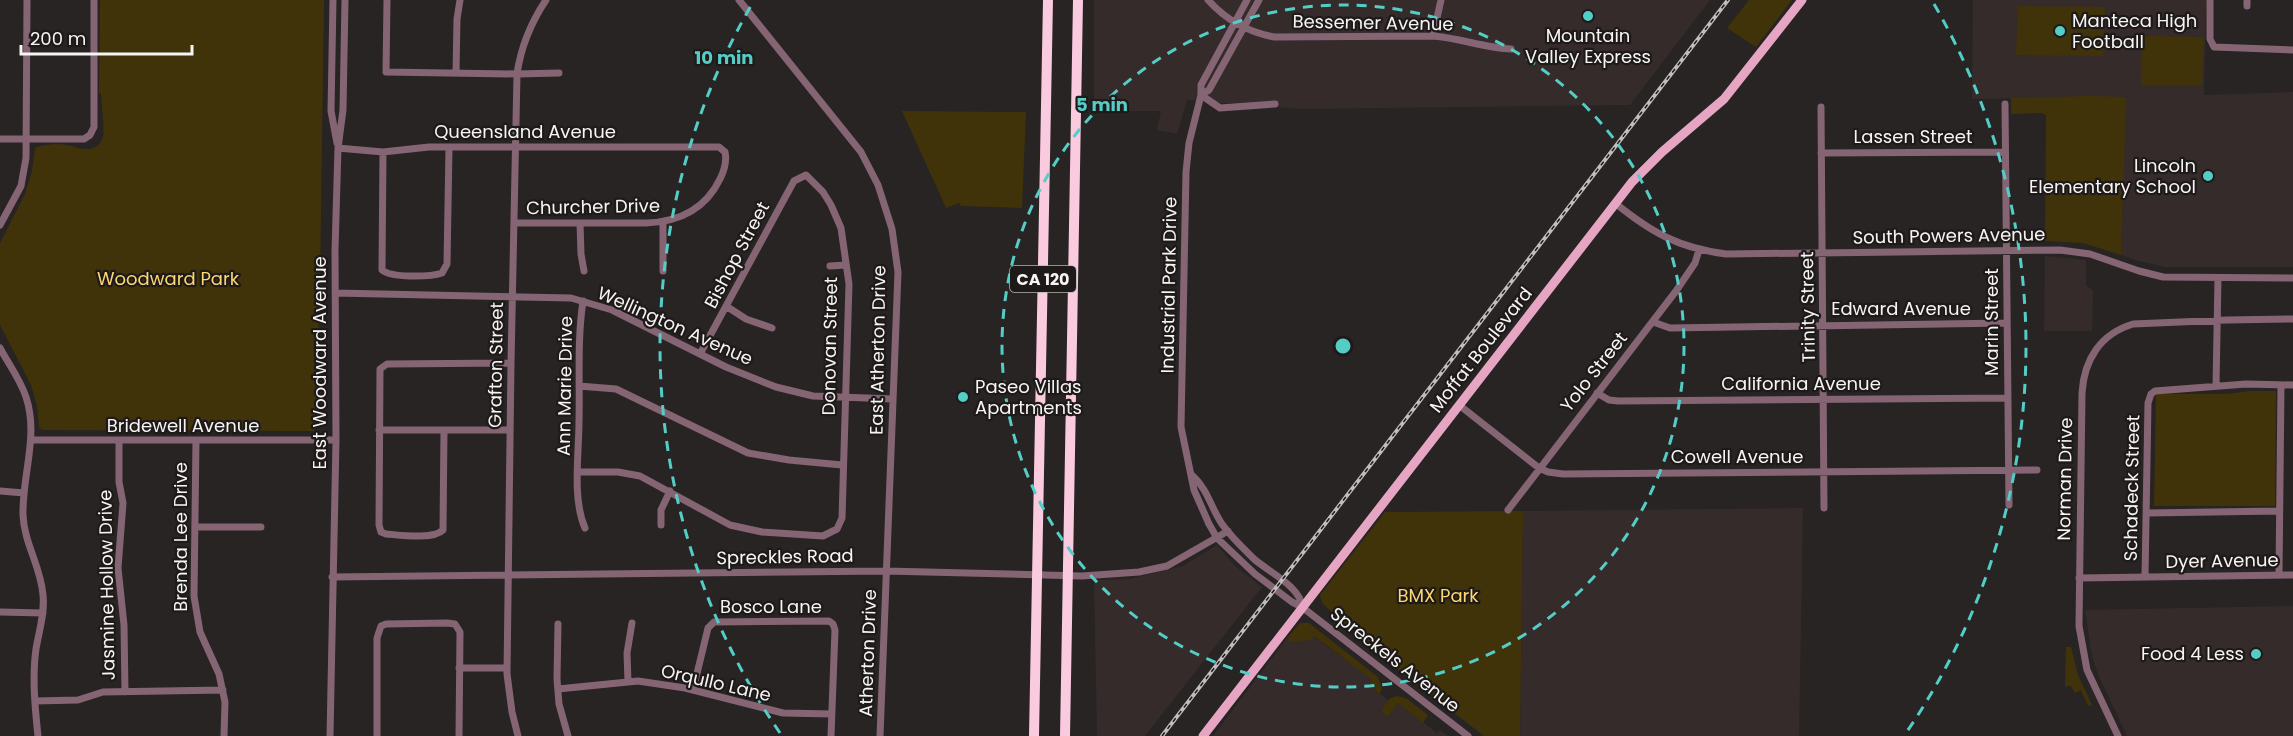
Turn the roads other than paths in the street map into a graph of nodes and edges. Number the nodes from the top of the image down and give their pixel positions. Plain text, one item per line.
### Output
1 (27, 0) edge
2 (94, 0) edge
3 (333, 0) edge
4 (345, 0) edge
5 (387, 0) edge
6 (460, 0) edge
7 (546, 0) edge
8 (739, 0) edge
9 (1048, 0) edge
10 (1078, 0) edge
11 (1208, 0) edge
12 (1246, 0) edge
13 (1258, 0) edge
14 (1441, 0) edge
15 (1802, 0) edge
16 (2210, 0) edge
17 (1235, 23) junction
18 (1244, 28) junction
19 (1433, 36) junction
20 (1511, 49) dead end
21 (2293, 50) edge
22 (456, 73) junction
23 (560, 73) dead end
24 (517, 75) junction
25 (1201, 94) junction
26 (1275, 104) dead end
27 (2005, 104) dead end
28 (1821, 107) dead end
29 (0, 138) edge
30 (26, 139) junction
31 (713, 147) joint
32 (338, 148) junction
33 (449, 148) junction
34 (515, 148) junction
35 (382, 152) junction
36 (2005, 152) junction
37 (1821, 153) junction
38 (806, 175) joint
39 (1615, 203) junction
40 (514, 223) junction
41 (580, 223) junction
42 (663, 223) junction
43 (0, 225) edge
44 (2007, 249) junction
45 (1699, 250) junction
46 (1822, 254) junction
47 (846, 265) junction
48 (830, 266) dead end
49 (584, 271) dead end
50 (663, 271) dead end
51 (2218, 278) junction
52 (2293, 278) edge
53 (335, 293) junction
54 (512, 297) junction
55 (583, 301) junction
56 (726, 306) junction
57 (2293, 319) edge
58 (1653, 321) junction
59 (2217, 321) junction
60 (2007, 323) junction
61 (1824, 324) junction
62 (772, 328) dead end
63 (0, 348) edge
64 (700, 354) junction
65 (511, 363) junction
66 (2281, 385) junction
67 (2293, 385) edge
68 (579, 386) junction
69 (2216, 386) junction
70 (1597, 393) junction
71 (844, 397) junction
72 (2008, 398) junction
73 (893, 399) junction
74 (1823, 399) junction
75 (1459, 405) junction
76 (380, 430) junction
77 (444, 430) junction
78 (510, 430) junction
79 (31, 440) junction
80 (196, 440) junction
81 (336, 440) junction
82 (119, 441) junction
83 (842, 465) junction
84 (1539, 468) junction
85 (2008, 470) junction
86 (2037, 470) dead end
87 (1824, 471) junction
88 (578, 472) junction
89 (1193, 476) junction
90 (0, 491) edge
91 (670, 491) junction
92 (24, 493) junction
93 (2009, 505) dead end
94 (1824, 508) dead end
95 (1508, 510) dead end
96 (2279, 511) junction
97 (2146, 513) junction
98 (661, 525) dead end
99 (195, 527) junction
100 (261, 527) dead end
101 (585, 528) dead end
102 (1228, 531) junction
103 (1217, 538) junction
104 (886, 571) junction
105 (2279, 575) junction
106 (2293, 575) edge
107 (509, 576) junction
108 (333, 577) junction
109 (2145, 577) junction
110 (2079, 578) junction
111 (1302, 607) junction
112 (0, 612) edge
113 (43, 613) junction
114 (632, 623) dead end
115 (558, 624) dead end
116 (459, 668) junction
117 (507, 668) junction
118 (628, 682) junction
119 (558, 689) junction
120 (223, 690) junction
121 (693, 690) junction
122 (124, 692) junction
123 (35, 701) junction
124 (832, 714) junction
125 (38, 736) edge
126 (224, 736) edge
127 (330, 736) edge
128 (376, 736) edge
129 (459, 736) edge
130 (518, 736) edge
131 (568, 736) edge
132 (831, 736) edge
133 (880, 736) edge
134 (1034, 736) edge
135 (1065, 736) edge
136 (1203, 736) edge
137 (1468, 736) edge
138 (2118, 736) edge

1 - 30 street
2 - 30 street
3 - 32 street, East Woodward Avenue
4 - 32 street, East Woodward Avenue
5 - 22 street
6 - 22 street
7 - 24 street, Grafton Street
8 - 73 street, East Atherton Drive
9 - 134 highway, CA 120
10 - 135 highway, CA 120
11 - 17 street, Bessemer Avenue
12 - 17 street, Industrial Park Drive
13 - 18 street, Industrial Park Drive
14 - 19 street
15 - 39 main road, Moffat Boulevard
16 - 21 street
17 - 18 street, Bessemer Avenue
17 - 25 street, Industrial Park Drive
18 - 19 street, Bessemer Avenue
18 - 25 street, Industrial Park Drive
19 - 20 street, Bessemer Avenue
22 - 24 street
23 - 24 street
24 - 34 street, Grafton Street
25 - 26 street
25 - 89 street, Industrial Park Drive
27 - 36 street, Marin Street
28 - 37 street, Trinity Street
29 - 30 street
30 - 43 street
31 - 34 street, Queensland Avenue
31 - 42 street, Churcher Drive
32 - 35 street, Queensland Avenue
32 - 53 street, East Woodward Avenue
33 - 34 street, Queensland Avenue
33 - 35 street, Queensland Avenue
33 - 35 street
34 - 40 street, Grafton Street
36 - 37 street, Lassen Street
36 - 44 street, Marin Street
37 - 46 street, Trinity Street
38 - 47 street, Donovan Street
38 - 56 street, Bishop Street
39 - 45 street, South Powers Avenue
39 - 75 main road, Moffat Boulevard
40 - 41 street, Churcher Drive
40 - 54 street, Grafton Street
41 - 42 street, Churcher Drive
41 - 49 street
42 - 50 street
44 - 46 street, South Powers Avenue
44 - 51 street, South Powers Avenue
44 - 60 street, Marin Street
45 - 46 street, South Powers Avenue
45 - 58 street, Yolo Street
46 - 61 street, Trinity Street
47 - 48 street
47 - 71 street, Donovan Street
51 - 52 street, South Powers Avenue
51 - 59 street
53 - 54 street, Wellington Avenue
53 - 81 street, East Woodward Avenue
54 - 55 street, Wellington Avenue
54 - 65 street, Grafton Street
55 - 64 street, Wellington Avenue
55 - 68 street, Ann Marie Drive
56 - 62 street
56 - 64 street, Bishop Street
57 - 59 street, Norman Drive
58 - 61 street, Edward Avenue
58 - 70 street, Yolo Street
59 - 69 street
59 - 110 street, Norman Drive
60 - 61 street, Edward Avenue
60 - 72 street, Marin Street
61 - 74 street, Trinity Street
63 - 79 street
64 - 71 street, Wellington Avenue
65 - 76 street
65 - 78 street, Grafton Street
66 - 67 street
66 - 69 street
66 - 96 street
68 - 83 street
68 - 88 street, Ann Marie Drive
69 - 97 street, Schadeck Street
70 - 74 street, California Avenue
70 - 84 street, Yolo Street
71 - 73 street, Wellington Avenue
71 - 83 street, Donovan Street
72 - 74 street, California Avenue
72 - 85 street, Marin Street
73 - 104 street, East Atherton Drive
74 - 87 street, Trinity Street
75 - 84 street, Cowell Avenue
75 - 111 main road, Moffat Boulevard
76 - 77 street
76 - 77 street
77 - 78 street
78 - 107 street, Grafton Street
79 - 82 street, Bridewell Avenue
79 - 92 street
80 - 81 street, Bridewell Avenue
80 - 82 street, Bridewell Avenue
80 - 99 street, Brenda Lee Drive
81 - 108 street, East Woodward Avenue
82 - 122 street, Jasmine Hollow Drive
83 - 91 street, Donovan Street
84 - 87 street, Cowell Avenue
84 - 95 street, Yolo Street
85 - 86 street, Cowell Avenue
85 - 87 street, Cowell Avenue
85 - 93 street, Marin Street
87 - 94 street, Trinity Street
88 - 91 street
88 - 101 street, Ann Marie Drive
89 - 102 street, Industrial Park Drive
89 - 103 street, Industrial Park Drive
90 - 92 street
91 - 98 street
92 - 113 street
96 - 97 street
96 - 105 street
97 - 109 street, Schadeck Street
99 - 100 street
99 - 120 street, Brenda Lee Drive
102 - 103 street, Spreckles Road
102 - 111 street, Industrial Park Drive
103 - 104 street, Spreckles Road
103 - 111 street, Industrial Park Drive
104 - 107 street, Spreckles Road
104 - 133 street, Atherton Drive
105 - 106 street, Dyer Avenue
105 - 109 street, Dyer Avenue
107 - 108 street, Spreckles Road
107 - 117 street, Grafton Street
108 - 127 street, East Woodward Avenue
109 - 110 street, Dyer Avenue
110 - 138 street, Norman Drive
111 - 136 main road, Moffat Boulevard
111 - 137 street, Spreckels Avenue
112 - 113 street
113 - 123 street
114 - 118 street
115 - 119 street
116 - 117 street
116 - 128 street
116 - 129 street
117 - 130 street, Grafton Street
118 - 119 street, Orqullo Lane
118 - 121 street, Orqullo Lane
119 - 131 street
120 - 122 street
120 - 126 street, Brenda Lee Drive
121 - 124 street, Orqullo Lane
121 - 124 street, Bosco Lane
122 - 123 street
123 - 125 street
124 - 132 street

